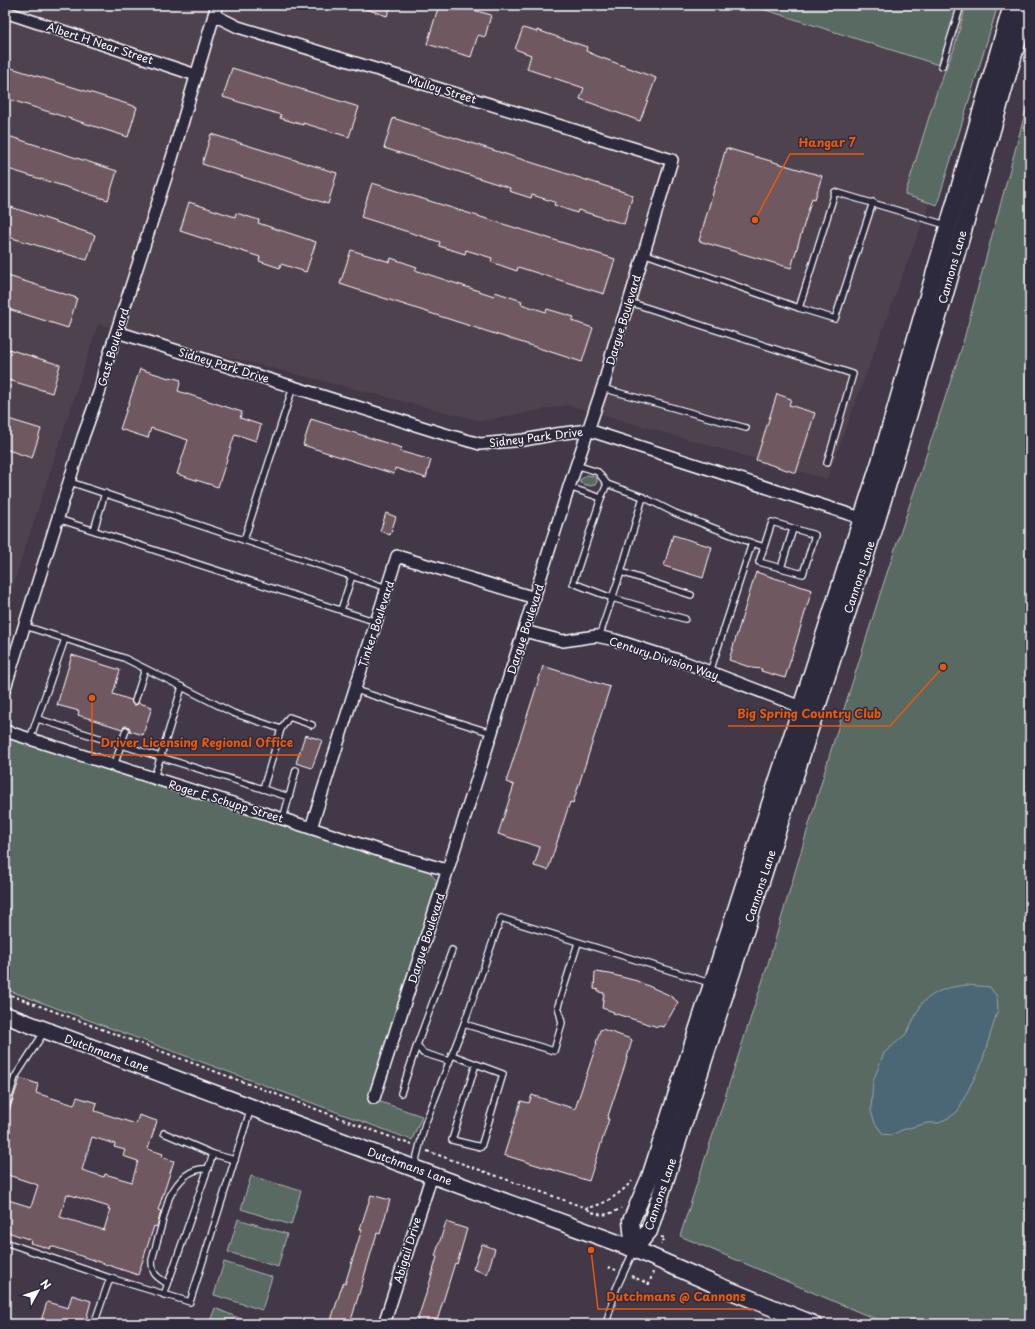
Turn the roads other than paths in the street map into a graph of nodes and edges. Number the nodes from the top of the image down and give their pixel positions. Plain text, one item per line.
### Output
1 (961, 5) edge
2 (1012, 5) edge
3 (1028, 5) edge
4 (215, 10) edge
5 (5, 12) edge
6 (942, 66) dead end
7 (196, 75) junction
8 (672, 160) joint
9 (873, 202) junction
10 (956, 228) junction
11 (643, 252) junction
12 (629, 302) junction
13 (798, 308) junction
14 (118, 332) junction
15 (294, 387) junction
16 (602, 388) junction
17 (746, 428) dead end
18 (588, 430) junction
19 (827, 463) dead end
20 (576, 465) junction
21 (70, 482) junction
22 (606, 484) junction
23 (569, 487) junction
24 (105, 493) junction
25 (643, 497) junction
26 (601, 498) junction
27 (58, 519) junction
28 (869, 520) junction
29 (793, 529) junction
30 (94, 530) junction
31 (244, 540) junction
32 (752, 543) junction
33 (764, 547) junction
34 (781, 568) junction
35 (621, 572) junction
36 (352, 576) junction
37 (387, 588) junction
38 (691, 595) dead end
39 (535, 598) junction
40 (612, 598) junction
41 (341, 610) junction
42 (685, 619) dead end
43 (377, 622) junction
44 (25, 626) junction
45 (524, 631) junction
46 (599, 637) junction
47 (65, 639) junction
48 (144, 669) junction
49 (710, 672) junction
50 (182, 687) junction
51 (5, 688) edge
52 (355, 690) junction
53 (135, 701) dead end
54 (808, 709) junction
55 (38, 719) junction
56 (312, 725) dead end
57 (281, 729) junction
58 (126, 730) dead end
59 (5, 731) edge
60 (492, 733) junction
61 (30, 739) junction
62 (120, 746) junction
63 (160, 758) junction
64 (114, 766) junction
65 (296, 770) dead end
66 (154, 778) junction
67 (262, 789) junction
68 (289, 797) junction
69 (283, 819) junction
70 (311, 828) junction
71 (447, 870) junction
72 (578, 943) junction
73 (452, 950) dead end
74 (712, 984) junction
75 (5, 1015) edge
76 (464, 1024) junction
77 (45, 1030) junction
78 (417, 1045) junction
79 (450, 1058) junction
80 (476, 1064) junction
81 (401, 1093) dead end
82 (374, 1098) dead end
83 (251, 1107) junction
84 (5, 1110) edge
85 (164, 1133) dead end
86 (213, 1154) junction
87 (234, 1160) junction
88 (414, 1168) junction
89 (208, 1169) junction
90 (432, 1175) junction
91 (5, 1242) edge
92 (634, 1249) junction
93 (110, 1278) junction
94 (168, 1284) junction
95 (164, 1295) junction
96 (94, 1324) edge
97 (384, 1324) edge
98 (606, 1324) edge
99 (813, 1324) edge

1 - 6 lane
2 - 10 main road, Cannons Lane
3 - 10 main road, Cannons Lane
4 - 7 street, Gast Boulevard
4 - 8 street, Mulloy Street
5 - 7 street, Albert H Near Street
7 - 14 street, Gast Boulevard
8 - 11 street, Dargue Boulevard
9 - 10 lane
9 - 13 lane
9 - 13 lane
10 - 28 main road, Cannons Lane
11 - 12 street, Dargue Boulevard
11 - 13 lane
12 - 16 street, Dargue Boulevard
12 - 19 lane
14 - 15 street, Sidney Park Drive
14 - 21 street, Gast Boulevard
15 - 18 street, Sidney Park Drive
15 - 31 lane
16 - 17 lane
16 - 18 street, Dargue Boulevard
18 - 20 street, Dargue Boulevard
18 - 28 street, Sidney Park Drive
20 - 22 lane
20 - 23 street, Dargue Boulevard
21 - 24 lane
21 - 27 street, Gast Boulevard
22 - 25 lane
22 - 26 lane
23 - 26 lane
23 - 39 street, Dargue Boulevard
24 - 30 lane
24 - 31 lane
25 - 32 lane
25 - 35 lane
26 - 40 lane
27 - 30 lane
27 - 44 street, Gast Boulevard
28 - 54 main road, Cannons Lane
29 - 33 lane
29 - 34 lane
29 - 34 lane
30 - 41 lane
31 - 36 lane
32 - 33 lane
32 - 49 lane
33 - 34 lane
35 - 38 lane
35 - 40 lane
36 - 37 lane
36 - 41 lane
37 - 39 street, Tinker Boulevard
37 - 43 street, Tinker Boulevard
39 - 45 street, Dargue Boulevard
40 - 42 lane
40 - 46 lane
41 - 43 lane
43 - 52 street, Tinker Boulevard
44 - 47 lane
44 - 51 street, Gast Boulevard
45 - 46 street, Century Division Way
45 - 60 street, Dargue Boulevard
46 - 49 street, Century Division Way
47 - 48 lane
47 - 55 lane
48 - 50 lane
48 - 53 lane
49 - 54 street, Century Division Way
50 - 57 lane
50 - 63 lane
52 - 60 lane
52 - 70 street, Tinker Boulevard
54 - 74 main road, Cannons Lane
54 - 92 main road, Cannons Lane
55 - 61 lane
55 - 62 lane
56 - 57 lane
57 - 67 lane
58 - 62 lane
59 - 61 street, Roger E Schupp Street
60 - 71 street, Dargue Boulevard
61 - 64 street, Roger E Schupp Street
62 - 63 lane
62 - 64 lane
63 - 66 lane
63 - 67 lane
64 - 66 street, Roger E Schupp Street
65 - 68 lane
66 - 69 street, Roger E Schupp Street
67 - 68 lane
68 - 69 lane
69 - 70 street, Roger E Schupp Street
70 - 71 street, Roger E Schupp Street
71 - 82 street, Dargue Boulevard
72 - 74 lane
72 - 76 lane
72 - 76 lane
73 - 78 lane
74 - 92 main road, Cannons Lane
75 - 77 main road, Dutchmans Lane
76 - 79 lane
77 - 83 main road, Dutchmans Lane
77 - 84 lane
78 - 79 lane
78 - 81 lane
79 - 80 lane
79 - 88 lane
80 - 80 lane
83 - 87 lane
83 - 88 main road, Dutchmans Lane
85 - 86 lane
86 - 87 lane
86 - 89 lane
87 - 95 lane
88 - 90 main road, Dutchmans Lane
89 - 94 lane
89 - 94 lane
90 - 92 main road, Dutchmans Lane
90 - 97 street, Abigail Drive
91 - 93 lane
92 - 98 lane
92 - 99 main road, Dutchmans Lane
93 - 95 lane
93 - 96 lane
94 - 95 lane

